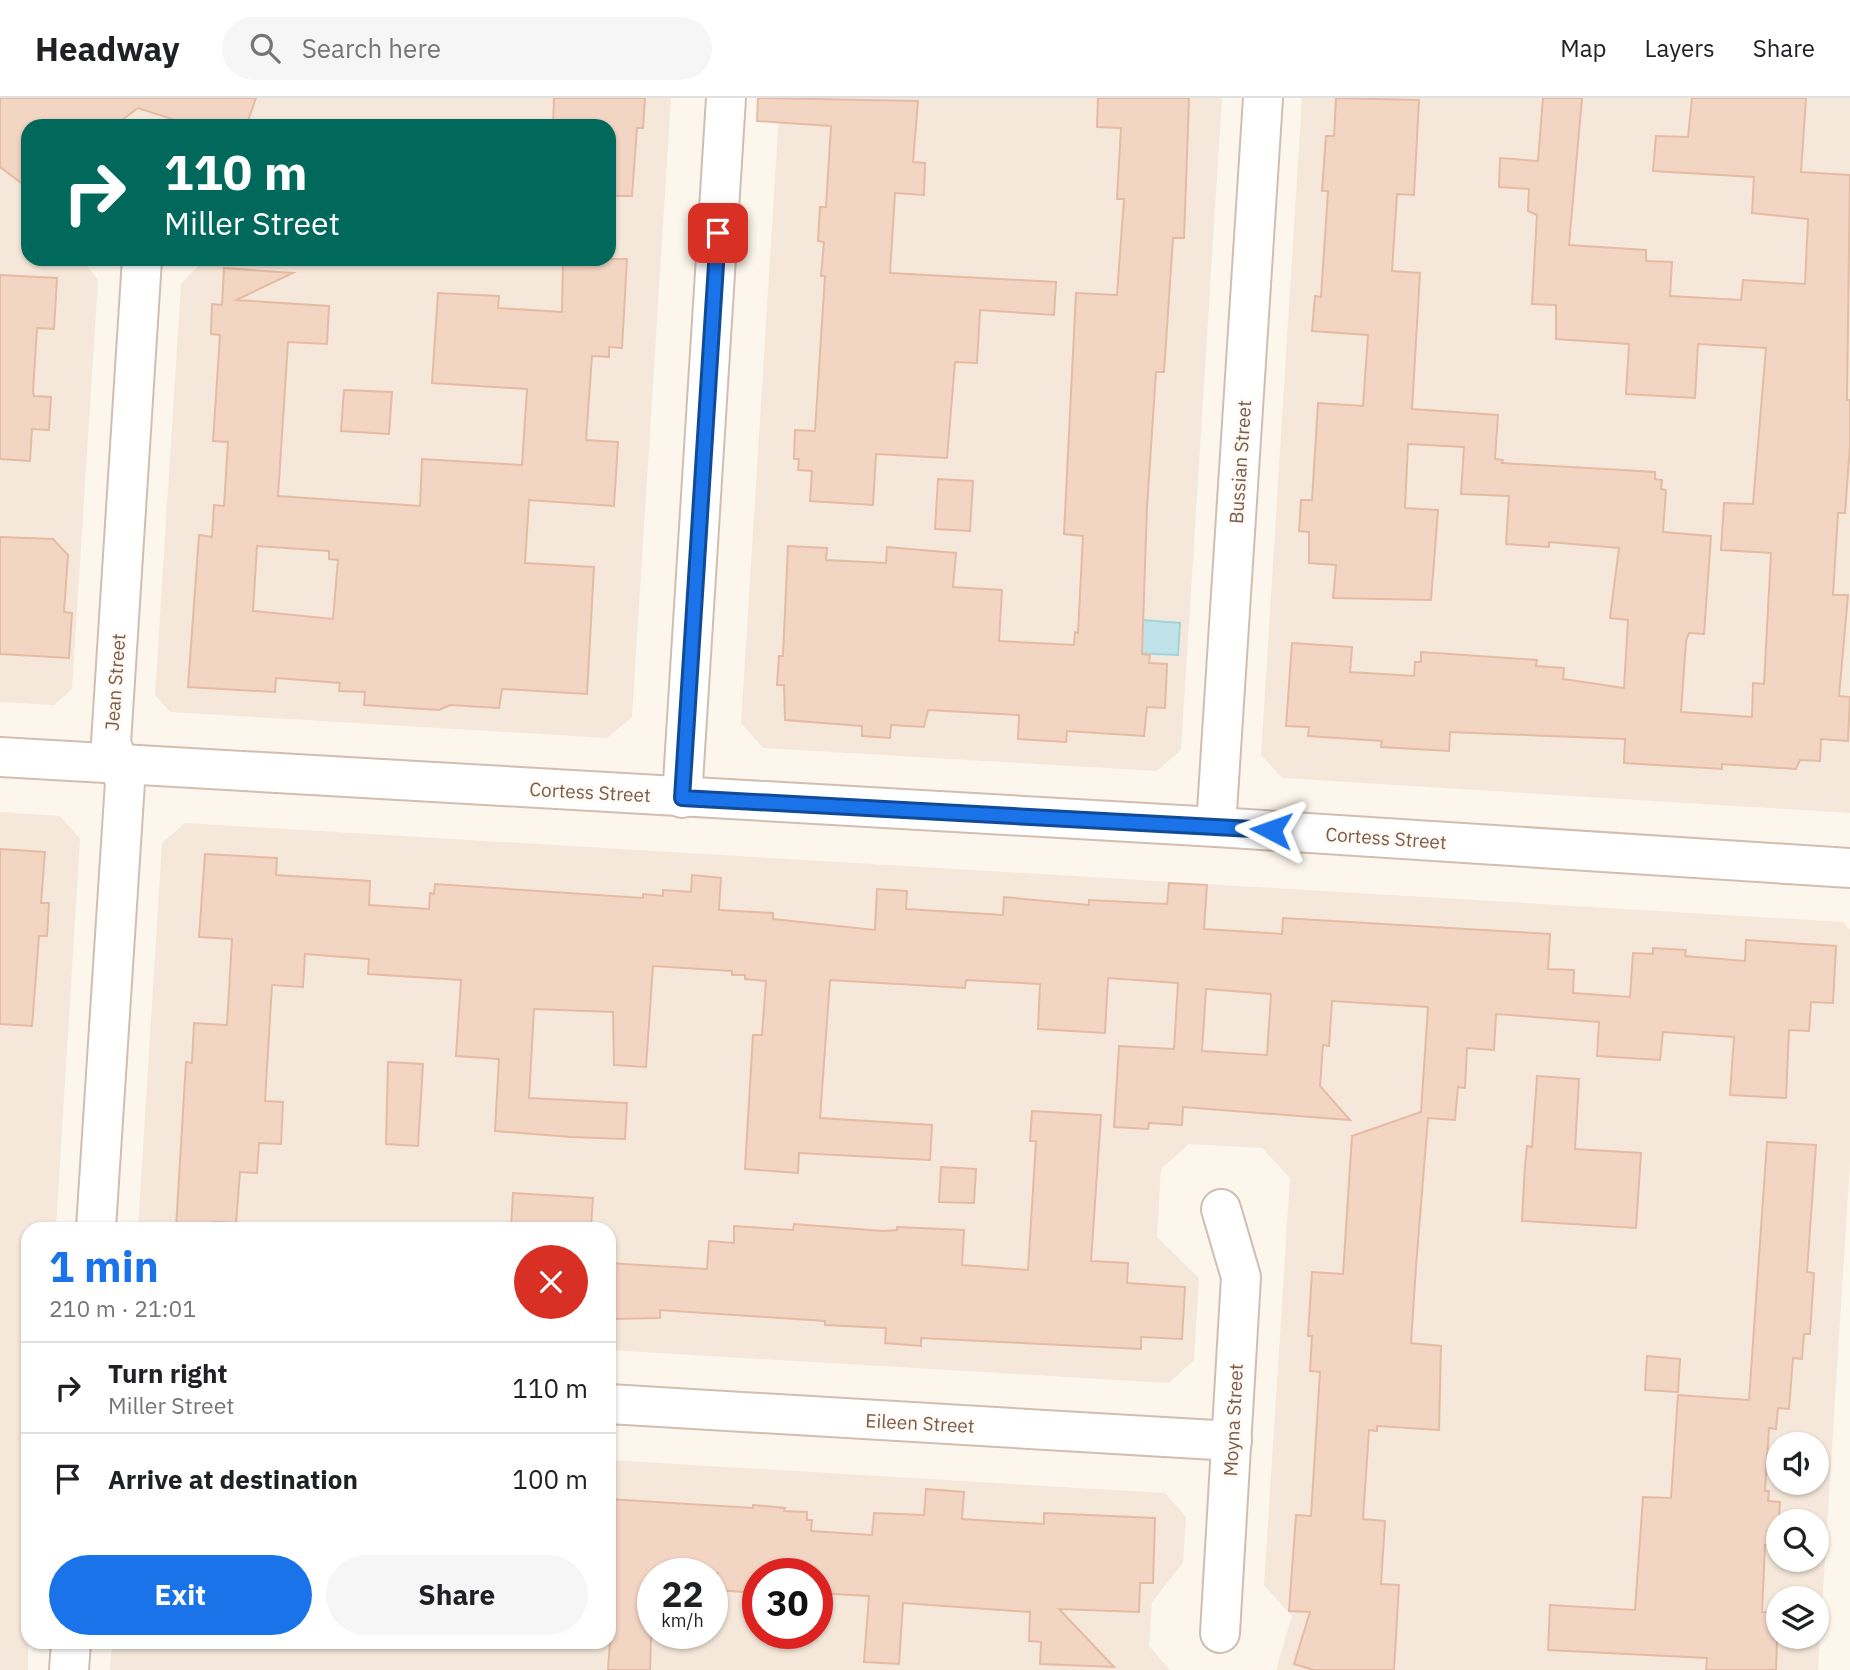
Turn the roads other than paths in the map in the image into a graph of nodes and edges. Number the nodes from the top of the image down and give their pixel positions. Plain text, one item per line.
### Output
1 (726, 98) edge
2 (1263, 98) edge
3 (142, 266) edge
4 (0, 757) edge
5 (119, 764) junction
6 (682, 798) junction
7 (1216, 827) junction
8 (1850, 868) edge
9 (1221, 1209) dead end
10 (96, 1222) edge
11 (616, 1404) edge
12 (1232, 1441) junction
13 (1220, 1633) dead end
14 (70, 1649) edge
15 (69, 1670) edge

1 - 6 street
2 - 7 street, Bussian Street
3 - 5 street, Jean Street
4 - 5 street, Cortess Street
5 - 6 street, Cortess Street
5 - 10 street, Jean Street
6 - 7 street, Cortess Street
7 - 8 street, Cortess Street
9 - 12 street, Moyna Street
11 - 12 street, Eileen Street
12 - 13 street, Moyna Street
14 - 15 street

